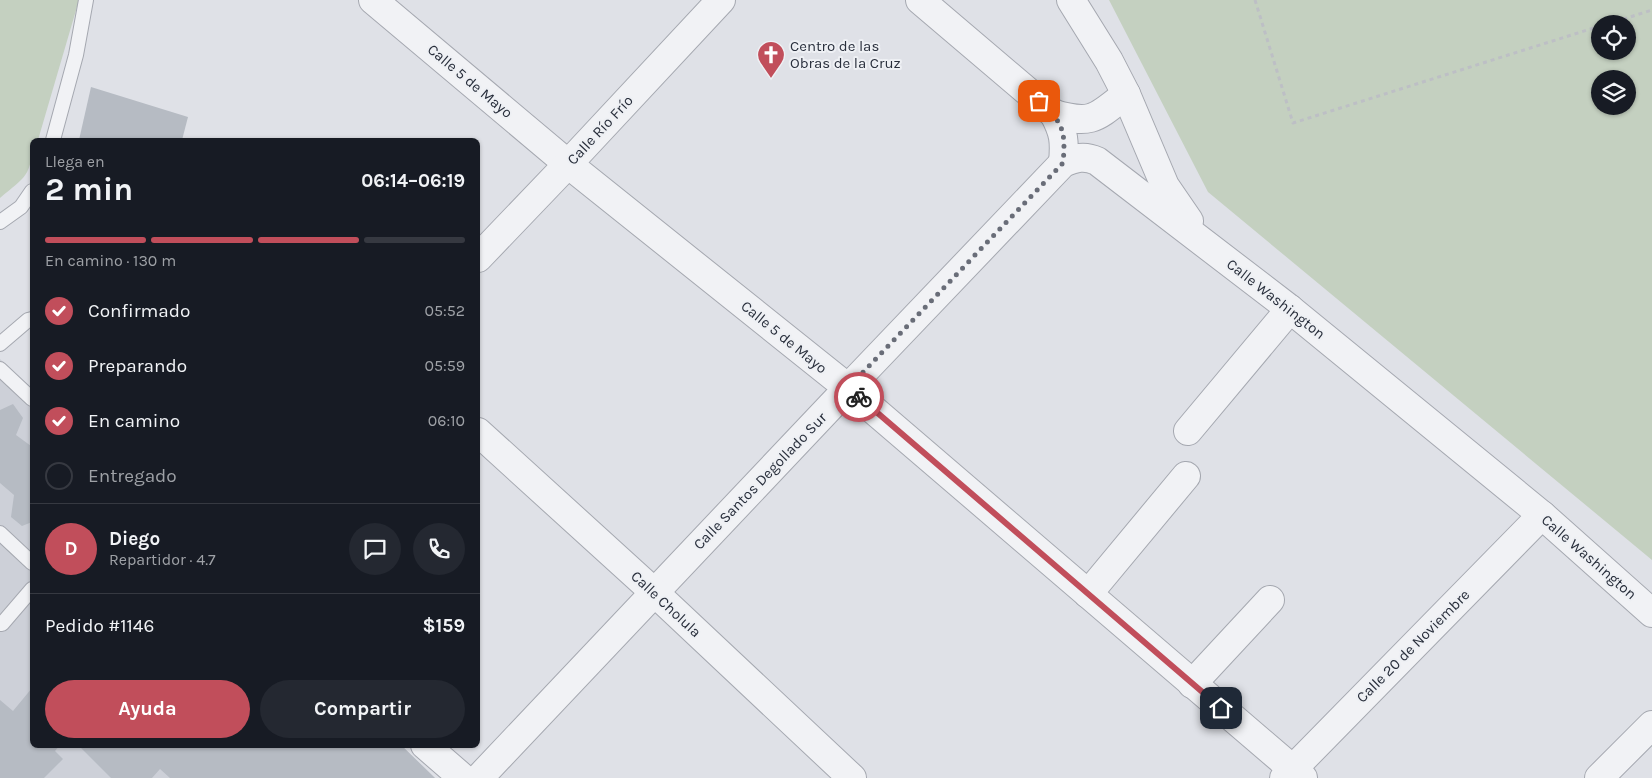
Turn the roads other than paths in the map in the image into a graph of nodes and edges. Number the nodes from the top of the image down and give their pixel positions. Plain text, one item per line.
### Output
1 (86, 0) edge
2 (373, 0) edge
3 (721, 0) edge
4 (920, 0) edge
5 (1071, 0) edge
6 (1126, 94) junction
7 (1054, 114) junction
8 (54, 138) edge
9 (1063, 163) junction
10 (568, 164) junction
11 (30, 193) edge
12 (0, 222) edge
13 (1202, 241) junction
14 (480, 256) edge
15 (1290, 309) junction
16 (30, 320) edge
17 (0, 344) edge
18 (0, 369) edge
19 (848, 388) junction
20 (30, 397) edge
21 (1188, 431) dead end
22 (480, 434) edge
23 (1186, 476) dead end
24 (1542, 515) junction
25 (0, 532) edge
26 (30, 561) edge
27 (30, 591) edge
28 (654, 592) junction
29 (1088, 594) junction
30 (1270, 600) dead end
31 (1652, 612) edge
32 (0, 624) edge
33 (1192, 684) junction
34 (1652, 725) edge
35 (428, 748) edge
36 (1293, 775) edge
37 (463, 778) edge
38 (479, 778) edge
39 (852, 778) edge
40 (1599, 778) edge

1 - 8 lane
2 - 10 street, Calle 5 de Mayo
3 - 10 street, Calle Río Frío
4 - 7 street
5 - 6 street
6 - 7 street
6 - 13 street
7 - 9 street
9 - 13 street, Calle Washington
9 - 19 street, Calle Santos Degollado Sur
10 - 14 street, Calle Río Frío
10 - 19 street, Calle 5 de Mayo
11 - 12 lane
13 - 15 street, Calle Washington
15 - 21 street
15 - 24 street, Calle Washington
16 - 17 lane
18 - 20 lane
19 - 28 street, Calle Santos Degollado Sur
19 - 29 street, Calle 5 de Mayo
22 - 28 street, Calle Cholula
23 - 29 street
24 - 31 street, Calle Washington
24 - 36 street, Calle 20 de Noviembre
25 - 26 lane
27 - 32 lane
28 - 38 street, Calle Santos Degollado Sur
28 - 39 street, Calle Cholula
29 - 33 street, Calle 5 de Mayo
30 - 33 street
33 - 36 street, Calle 5 de Mayo
34 - 40 street
35 - 37 street

